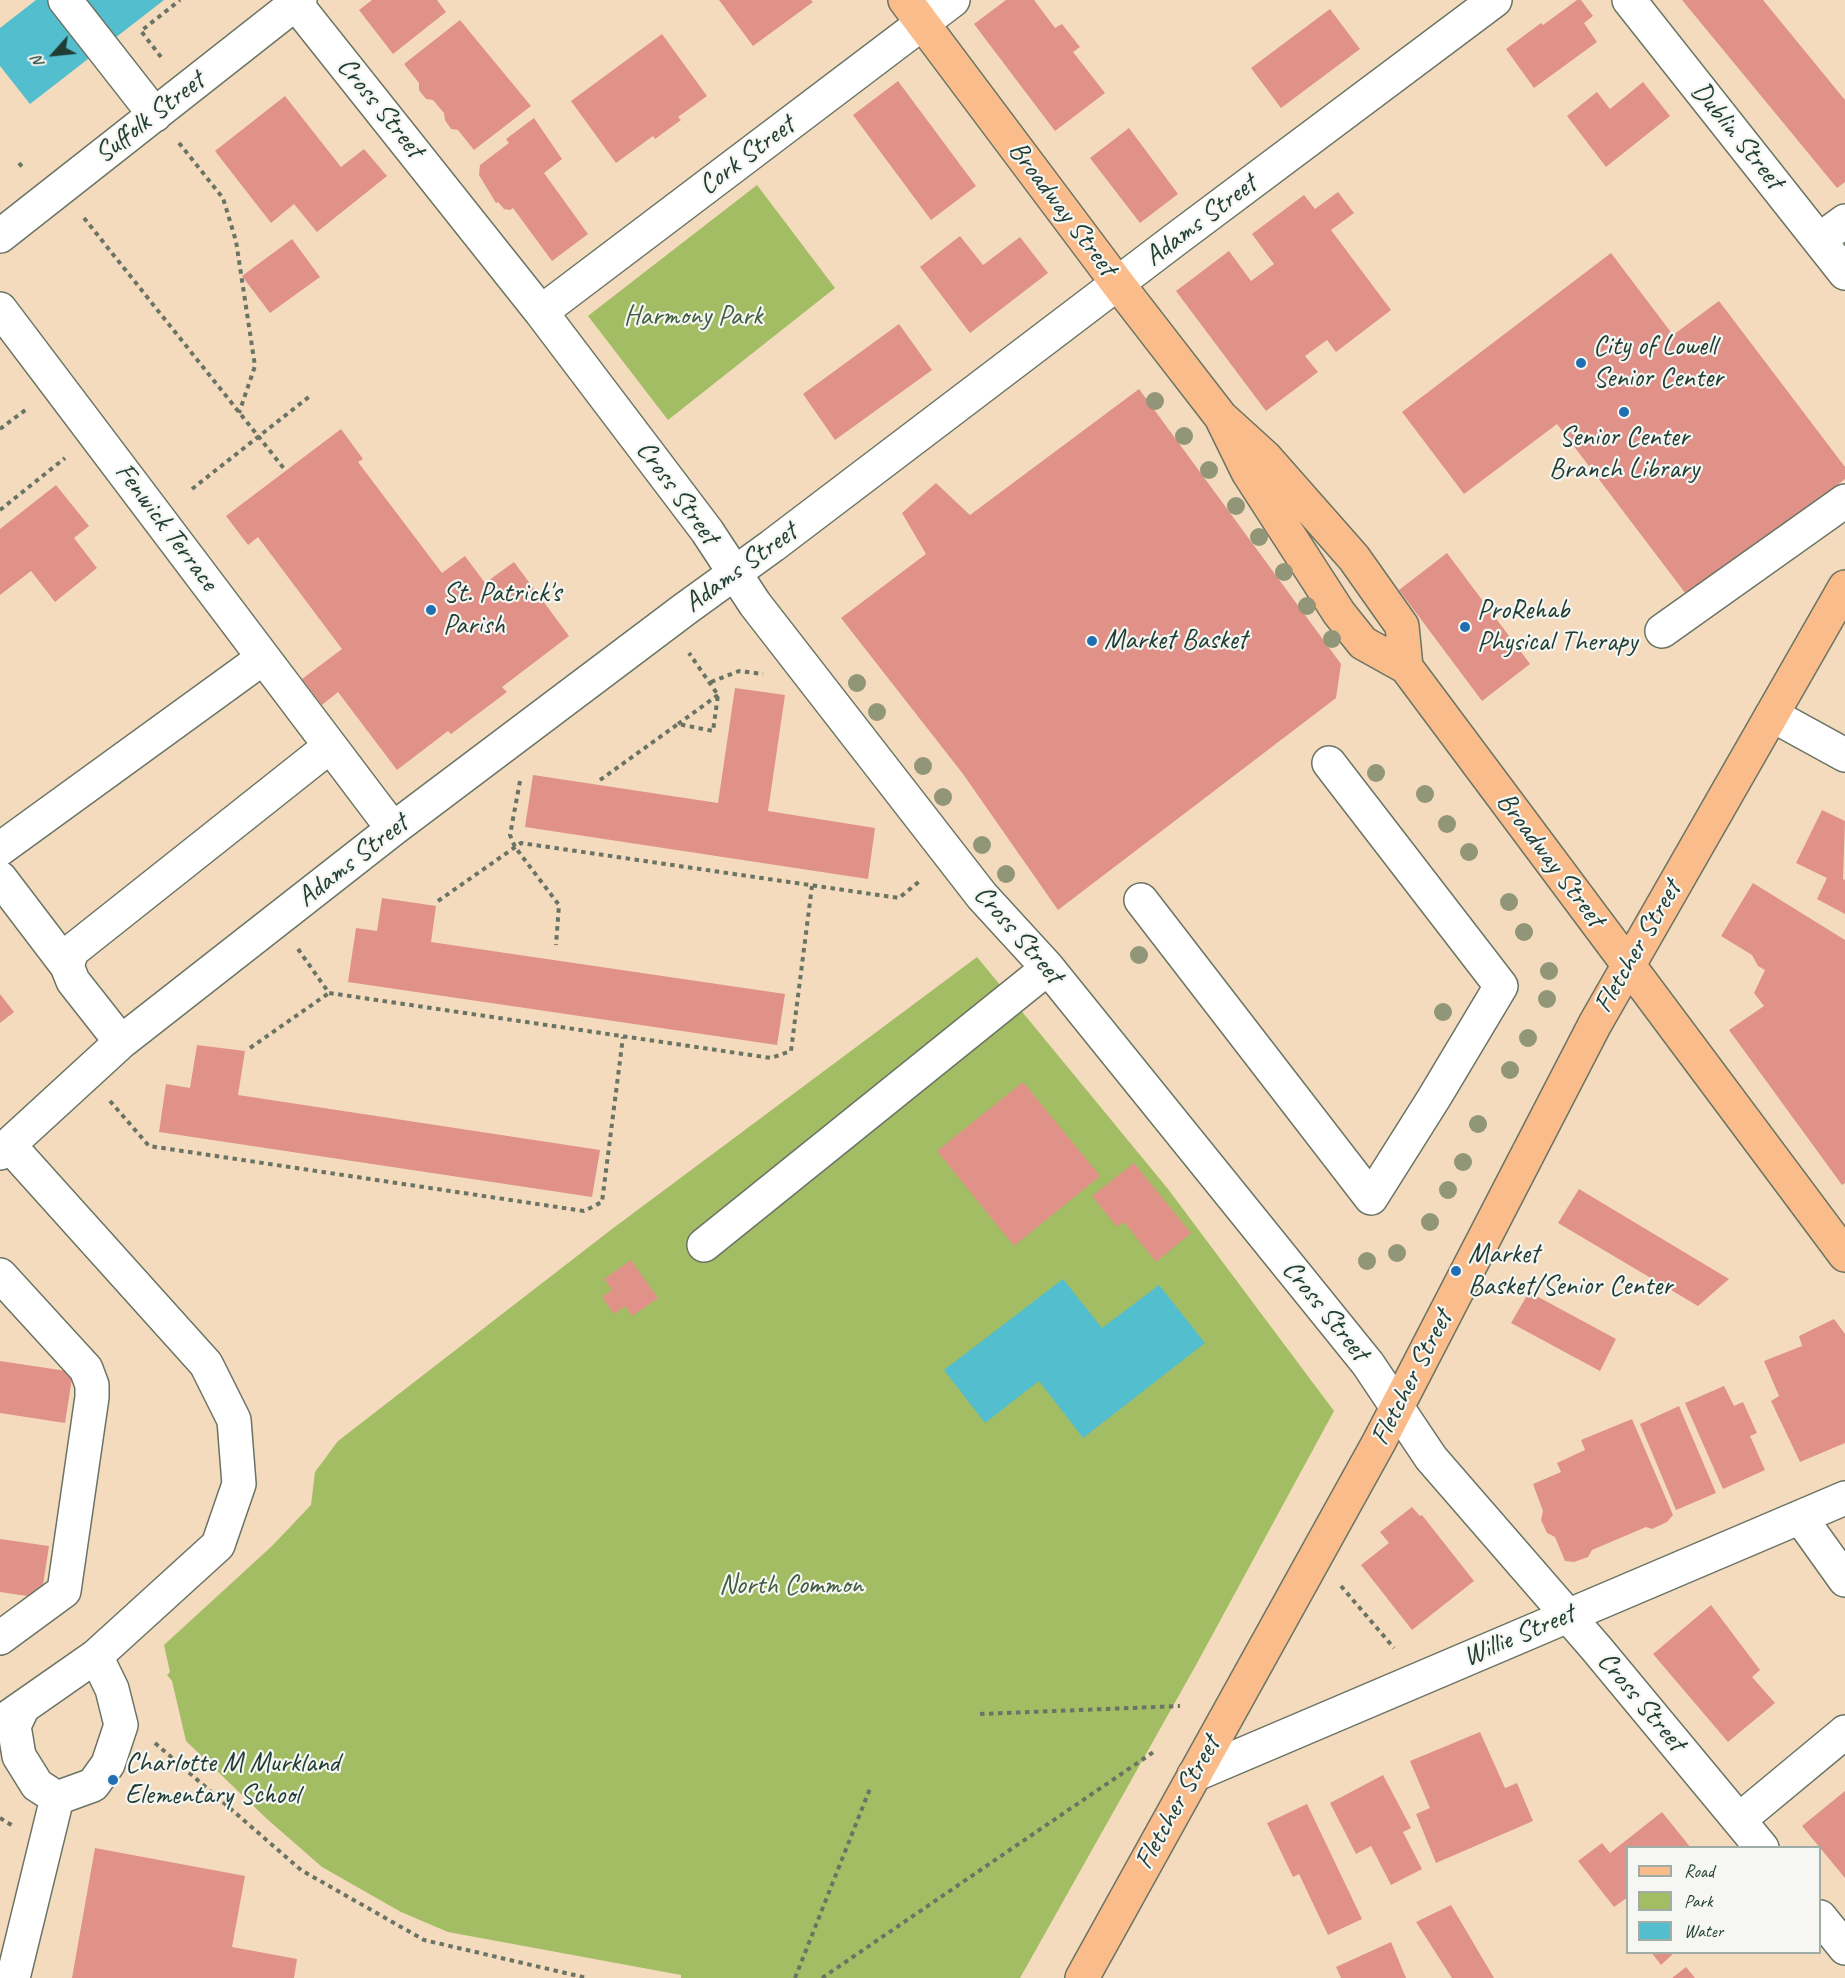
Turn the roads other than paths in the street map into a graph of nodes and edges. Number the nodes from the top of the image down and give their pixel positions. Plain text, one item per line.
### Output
1 (65, 0) edge
2 (953, 0) edge
3 (1495, 0) edge
4 (1629, 0) edge
5 (298, 2) edge
6 (914, 12) edge
7 (165, 126) junction
8 (1845, 221) edge
9 (0, 236) edge
10 (1819, 240) junction
11 (1845, 273) edge
12 (1118, 284) junction
13 (0, 309) edge
14 (542, 312) junction
15 (1221, 417) junction
16 (1845, 501) edge
17 (735, 573) junction
18 (1845, 587) edge
19 (1662, 631) dead end
20 (264, 658) junction
21 (1406, 667) junction
22 (1772, 715) junction
23 (329, 747) junction
24 (1845, 755) edge
25 (1329, 763) dead end
26 (393, 829) junction
27 (0, 849) edge
28 (0, 878) edge
29 (1141, 900) dead end
30 (1628, 965) junction
31 (67, 966) junction
32 (1048, 968) junction
33 (121, 1042) junction
34 (5, 1148) edge
35 (704, 1245) dead end
36 (1845, 1255) edge
37 (0, 1275) edge
38 (1398, 1407) junction
39 (1845, 1498) edge
40 (1800, 1517) junction
41 (1845, 1580) edge
42 (1568, 1616) junction
43 (0, 1638) edge
44 (96, 1656) junction
45 (12, 1715) edge
46 (1845, 1732) edge
47 (1194, 1775) junction
48 (57, 1798) junction
49 (1739, 1820) junction
50 (1760, 1846) edge
51 (1821, 1918) edge
52 (1845, 1948) edge
53 (13, 1978) edge
54 (1082, 1978) edge

1 - 7 street
2 - 6 street, Cork Street
3 - 12 street, Adams Street
4 - 10 street, Dublin Street
5 - 7 street, Suffolk Street
5 - 14 street, Cross Street
6 - 12 main road, Broadway Street
6 - 14 street, Cork Street
7 - 9 street, Suffolk Street
8 - 10 street
10 - 11 street, Dublin Street
12 - 15 main road, Broadway Street
12 - 17 street, Adams Street
13 - 20 street, Fenwick Terrace
14 - 17 street, Cross Street
15 - 21 main road, Broadway Street
15 - 21 main road, Broadway Street
16 - 19 street
17 - 26 street, Adams Street
17 - 32 street, Cross Street
18 - 22 main road, Fletcher Street
20 - 23 street, Fenwick Terrace
20 - 27 street
21 - 30 main road, Broadway Street
22 - 24 street
22 - 30 main road, Fletcher Street
23 - 26 street, Fenwick Terrace
23 - 31 street
25 - 29 street
26 - 33 street, Adams Street
28 - 31 street
30 - 36 main road, Broadway Street
30 - 38 main road, Fletcher Street
31 - 33 street
32 - 35 street
32 - 38 street, Cross Street
33 - 34 street, Adams Street
34 - 44 street
37 - 43 street
38 - 42 street, Cross Street
38 - 47 main road, Fletcher Street
39 - 40 street, Willie Street
40 - 41 street
40 - 42 street, Willie Street
42 - 47 street, Willie Street
42 - 49 street, Cross Street
44 - 45 street
44 - 48 street
45 - 48 street
46 - 49 street
47 - 54 main road, Fletcher Street
48 - 53 street
49 - 50 street, Cross Street
51 - 52 street

